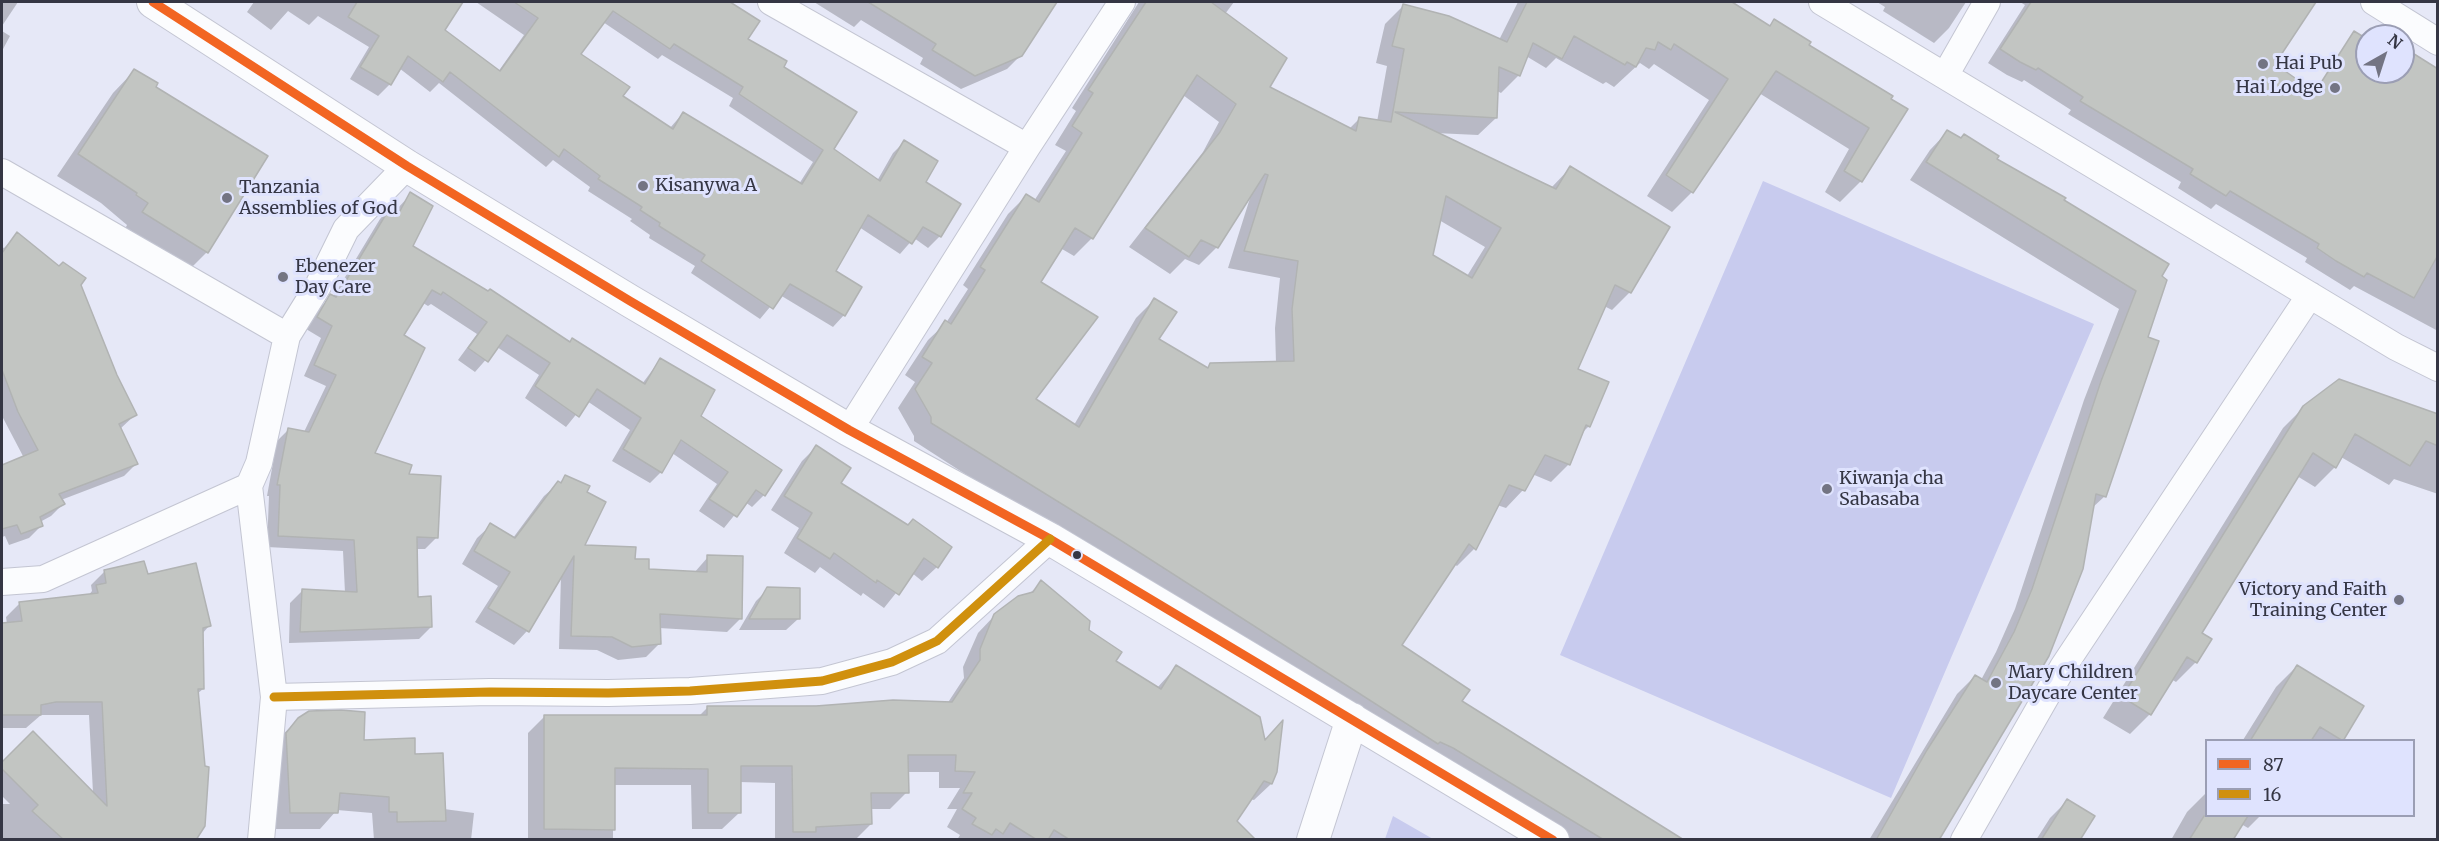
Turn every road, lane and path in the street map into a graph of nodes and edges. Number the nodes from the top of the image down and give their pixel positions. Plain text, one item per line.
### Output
1 (153, 2) edge
2 (771, 2) edge
3 (1122, 2) edge
4 (1822, 2) edge
5 (1987, 2) edge
6 (2374, 2) edge
7 (2438, 42) edge
8 (1946, 74) junction
9 (1027, 147) junction
10 (406, 166) junction
11 (2, 172) edge
12 (2310, 296) junction
13 (287, 336) junction
14 (2438, 368) edge
15 (849, 430) junction
16 (249, 486) junction
17 (1050, 539) junction
18 (2, 582) edge
19 (274, 697) junction
20 (1352, 719) junction
21 (261, 840) edge
22 (1313, 840) edge
23 (1553, 840) edge
24 (1965, 840) edge

1 - 10 street
2 - 9 street
3 - 9 street
4 - 8 street
5 - 8 street
6 - 7 street
8 - 12 street
9 - 15 street
10 - 13 street
10 - 15 street
11 - 13 street
12 - 14 street
12 - 24 street
13 - 16 street
15 - 17 street
16 - 18 street
16 - 19 street
17 - 19 street
17 - 20 street
19 - 21 street
20 - 22 street
20 - 23 street

